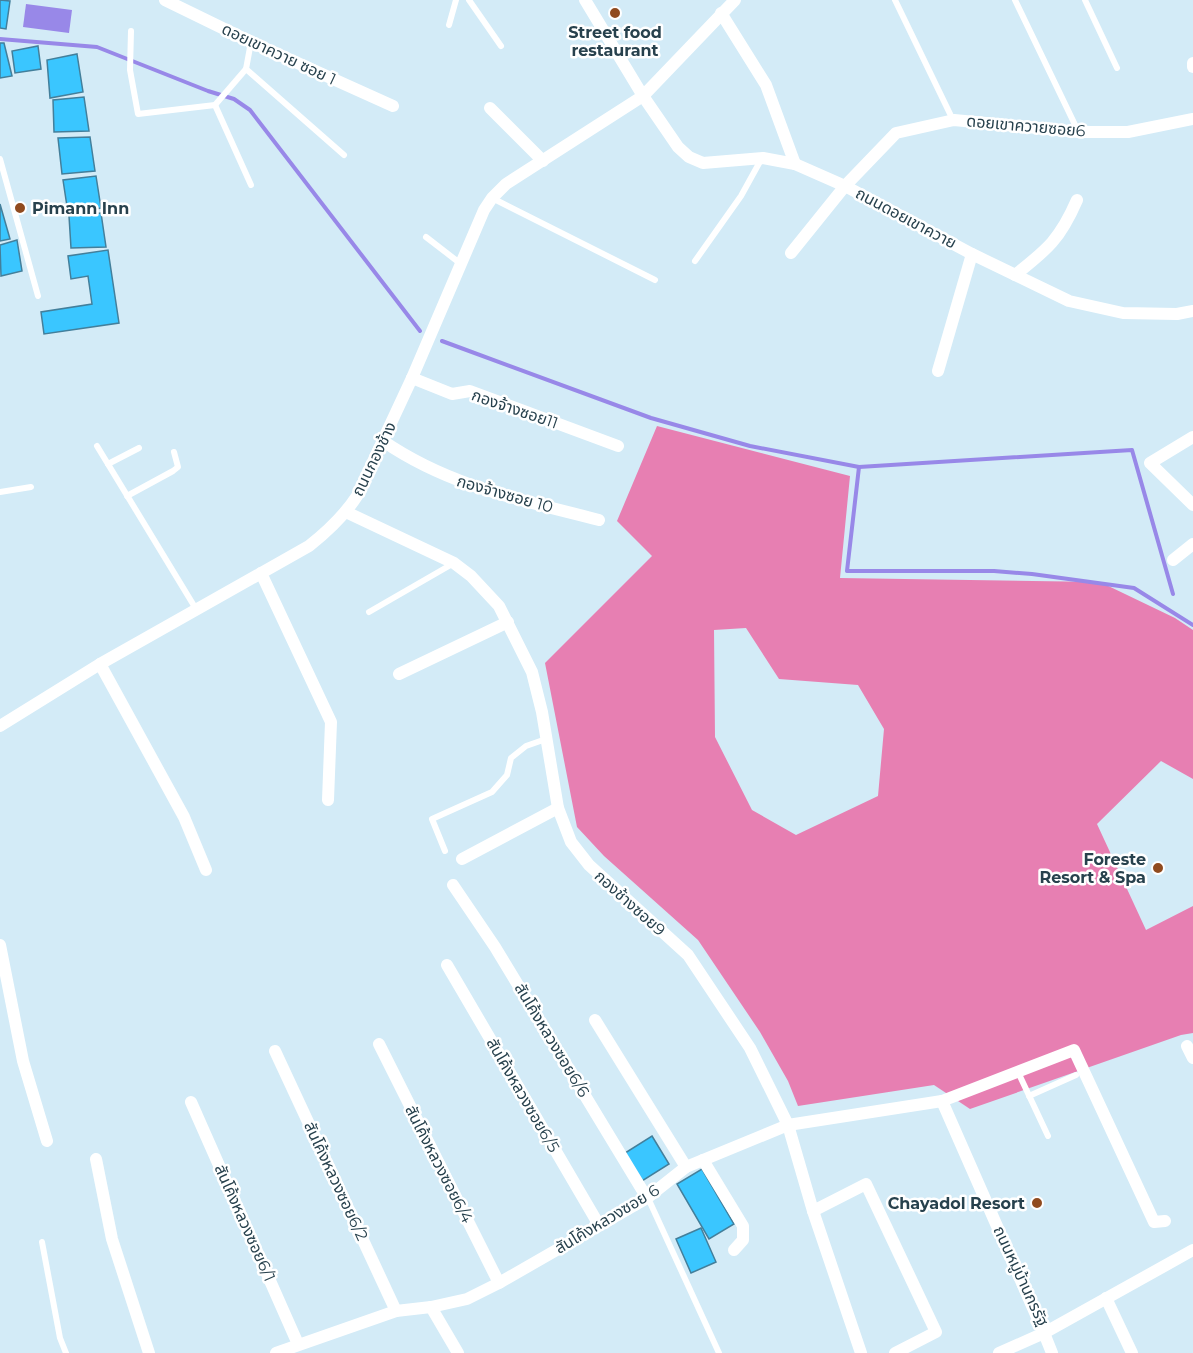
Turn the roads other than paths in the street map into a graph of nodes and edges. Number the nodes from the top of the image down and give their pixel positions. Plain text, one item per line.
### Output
1 (165, 0) edge
2 (456, 0) edge
3 (469, 0) edge
4 (585, 0) edge
5 (735, 0) edge
6 (895, 0) edge
7 (1015, 0) edge
8 (1085, 0) edge
9 (721, 13) junction
10 (449, 25) dead end
11 (131, 32) dead end
12 (251, 42) junction
13 (501, 46) dead end
14 (1193, 63) edge
15 (1193, 67) edge
16 (1116, 68) dead end
17 (246, 69) junction
18 (643, 96) junction
19 (215, 105) junction
20 (393, 106) dead end
21 (490, 108) dead end
22 (1193, 119) edge
23 (954, 120) junction
24 (1079, 132) junction
25 (344, 155) dead end
26 (763, 158) junction
27 (0, 159) edge
28 (543, 161) junction
29 (795, 164) junction
30 (251, 185) dead end
31 (845, 186) junction
32 (492, 198) junction
33 (1077, 200) dead end
34 (426, 237) dead end
35 (791, 253) dead end
36 (972, 254) junction
37 (695, 261) dead end
38 (461, 264) junction
39 (1015, 275) junction
40 (655, 280) dead end
41 (38, 296) dead end
42 (1193, 311) edge
43 (938, 371) dead end
44 (412, 378) junction
45 (1193, 437) edge
46 (383, 441) junction
47 (96, 446) dead end
48 (618, 446) dead end
49 (139, 448) dead end
50 (174, 452) dead end
51 (108, 464) junction
52 (32, 487) dead end
53 (0, 492) edge
54 (127, 496) junction
55 (1193, 505) edge
56 (346, 512) junction
57 (599, 520) dead end
58 (1193, 544) edge
59 (1173, 560) dead end
60 (454, 563) junction
61 (261, 573) junction
62 (196, 609) junction
63 (369, 612) dead end
64 (508, 622) junction
65 (100, 664) junction
66 (399, 674) dead end
67 (0, 726) edge
68 (546, 739) junction
69 (328, 800) dead end
70 (558, 808) junction
71 (445, 852) dead end
72 (462, 859) dead end
73 (206, 870) dead end
74 (453, 885) dead end
75 (0, 945) edge
76 (447, 965) dead end
77 (595, 1020) dead end
78 (379, 1044) dead end
79 (1187, 1046) dead end
80 (275, 1051) dead end
81 (1193, 1059) edge
82 (1018, 1072) junction
83 (1076, 1076) dead end
84 (1029, 1096) junction
85 (942, 1101) junction
86 (191, 1102) dead end
87 (788, 1125) junction
88 (1048, 1136) dead end
89 (47, 1141) dead end
90 (96, 1159) dead end
91 (703, 1160) junction
92 (686, 1167) junction
93 (647, 1198) junction
94 (813, 1211) junction
95 (1165, 1221) dead end
96 (599, 1225) junction
97 (42, 1242) dead end
98 (734, 1250) dead end
99 (1192, 1252) edge
100 (499, 1283) junction
101 (1106, 1298) junction
102 (430, 1307) junction
103 (396, 1311) junction
104 (1044, 1333) junction
105 (298, 1344) junction
106 (66, 1353) edge
107 (148, 1353) edge
108 (276, 1353) edge
109 (458, 1353) edge
110 (719, 1353) edge
111 (861, 1353) edge
112 (895, 1353) edge
113 (999, 1353) edge
114 (1052, 1353) edge
115 (1132, 1353) edge

1 - 12 street, ดอยเขาควาย ซอย 1
2 - 10 lane
3 - 13 lane
4 - 18 street, ถนนดอยเขาควาย
5 - 9 street, ถนนกองช้าง
6 - 23 lane
7 - 24 lane
8 - 16 lane
9 - 18 street, ถนนกองช้าง
9 - 29 street
11 - 19 lane
12 - 17 lane
12 - 20 street, ดอยเขาควาย ซอย 1
14 - 15 street
17 - 19 lane
17 - 25 lane
18 - 26 street, ถนนดอยเขาควาย
18 - 28 street, ถนนกองช้าง
19 - 30 lane
21 - 28 street
22 - 24 street, ดอยเขาควายซอย6
23 - 24 street, ดอยเขาควายซอย6
23 - 31 street, ดอยเขาควายซอย6
26 - 29 street, ถนนดอยเขาควาย
26 - 37 lane
27 - 41 lane
28 - 32 street, ถนนกองช้าง
29 - 31 street, ถนนดอยเขาควาย
31 - 35 street, ดอยเขาควายซอย6
31 - 36 street, ถนนดอยเขาควาย
32 - 38 street, ถนนกองช้าง
32 - 40 lane
33 - 39 street
34 - 38 lane
36 - 39 street, ถนนดอยเขาควาย
36 - 43 street
38 - 44 street, ถนนกองช้าง
39 - 42 street, ถนนดอยเขาควาย
44 - 46 street, ถนนกองช้าง
44 - 48 street, กองจ้างซอย11
45 - 55 street
46 - 56 street, ถนนกองช้าง
46 - 57 street, กองจ้างซอย 10
47 - 51 lane
49 - 51 lane
50 - 54 lane
51 - 54 lane
52 - 53 lane
54 - 62 lane
56 - 60 street, กองช้างซอย9
56 - 61 street, ถนนกองช้าง
58 - 59 street
60 - 63 lane
60 - 64 street, กองช้างซอย9
61 - 62 street, ถนนกองช้าง
61 - 69 street
62 - 65 street, ถนนกองช้าง
64 - 66 street
64 - 68 street, กองช้างซอย9
65 - 67 street, ถนนกองช้าง
65 - 73 street
68 - 70 street, กองช้างซอย9
68 - 71 lane
70 - 72 street
70 - 87 street, กองช้างซอย9
74 - 93 street, สันโค้งหลวงซอย6/6
75 - 89 street
76 - 96 street, สันโค้งหลวงซอย6/5
77 - 92 street
78 - 100 street, สันโค้งหลวงซอย6/4
79 - 81 street
80 - 103 street, สันโค้งหลวงซอย6/2
82 - 84 lane
82 - 85 street, สันโค้งหลวงซอย 6
82 - 95 street, สันโค้งหลวงซอย 6
83 - 84 lane
84 - 88 lane
85 - 87 street, สันโค้งหลวงซอย 6
85 - 104 street, ถนนหมู่บ้านกรรัฐ
86 - 105 street, สันโค้งหลวงซอย6/1
87 - 91 street, สันโค้งหลวงซอย 6
87 - 94 street, กองช้างซอย9
90 - 107 street
91 - 92 street, สันโค้งหลวงซอย 6
91 - 98 street
92 - 93 street, สันโค้งหลวงซอย 6
93 - 96 street, สันโค้งหลวงซอย 6
93 - 110 lane
94 - 111 street, กองช้างซอย9
94 - 112 street
96 - 100 street, สันโค้งหลวงซอย 6
97 - 106 lane
99 - 101 street, ถนนหมู่บ้านกรรัฐ
100 - 102 street, สันโค้งหลวงซอย 6
101 - 104 street, ถนนหมู่บ้านกรรัฐ
101 - 115 street
102 - 103 street, สันโค้งหลวงซอย 6
102 - 109 street
103 - 105 street, สันโค้งหลวงซอย 6
104 - 113 street
104 - 114 street
105 - 108 street, สันโค้งหลวงซอย 6

